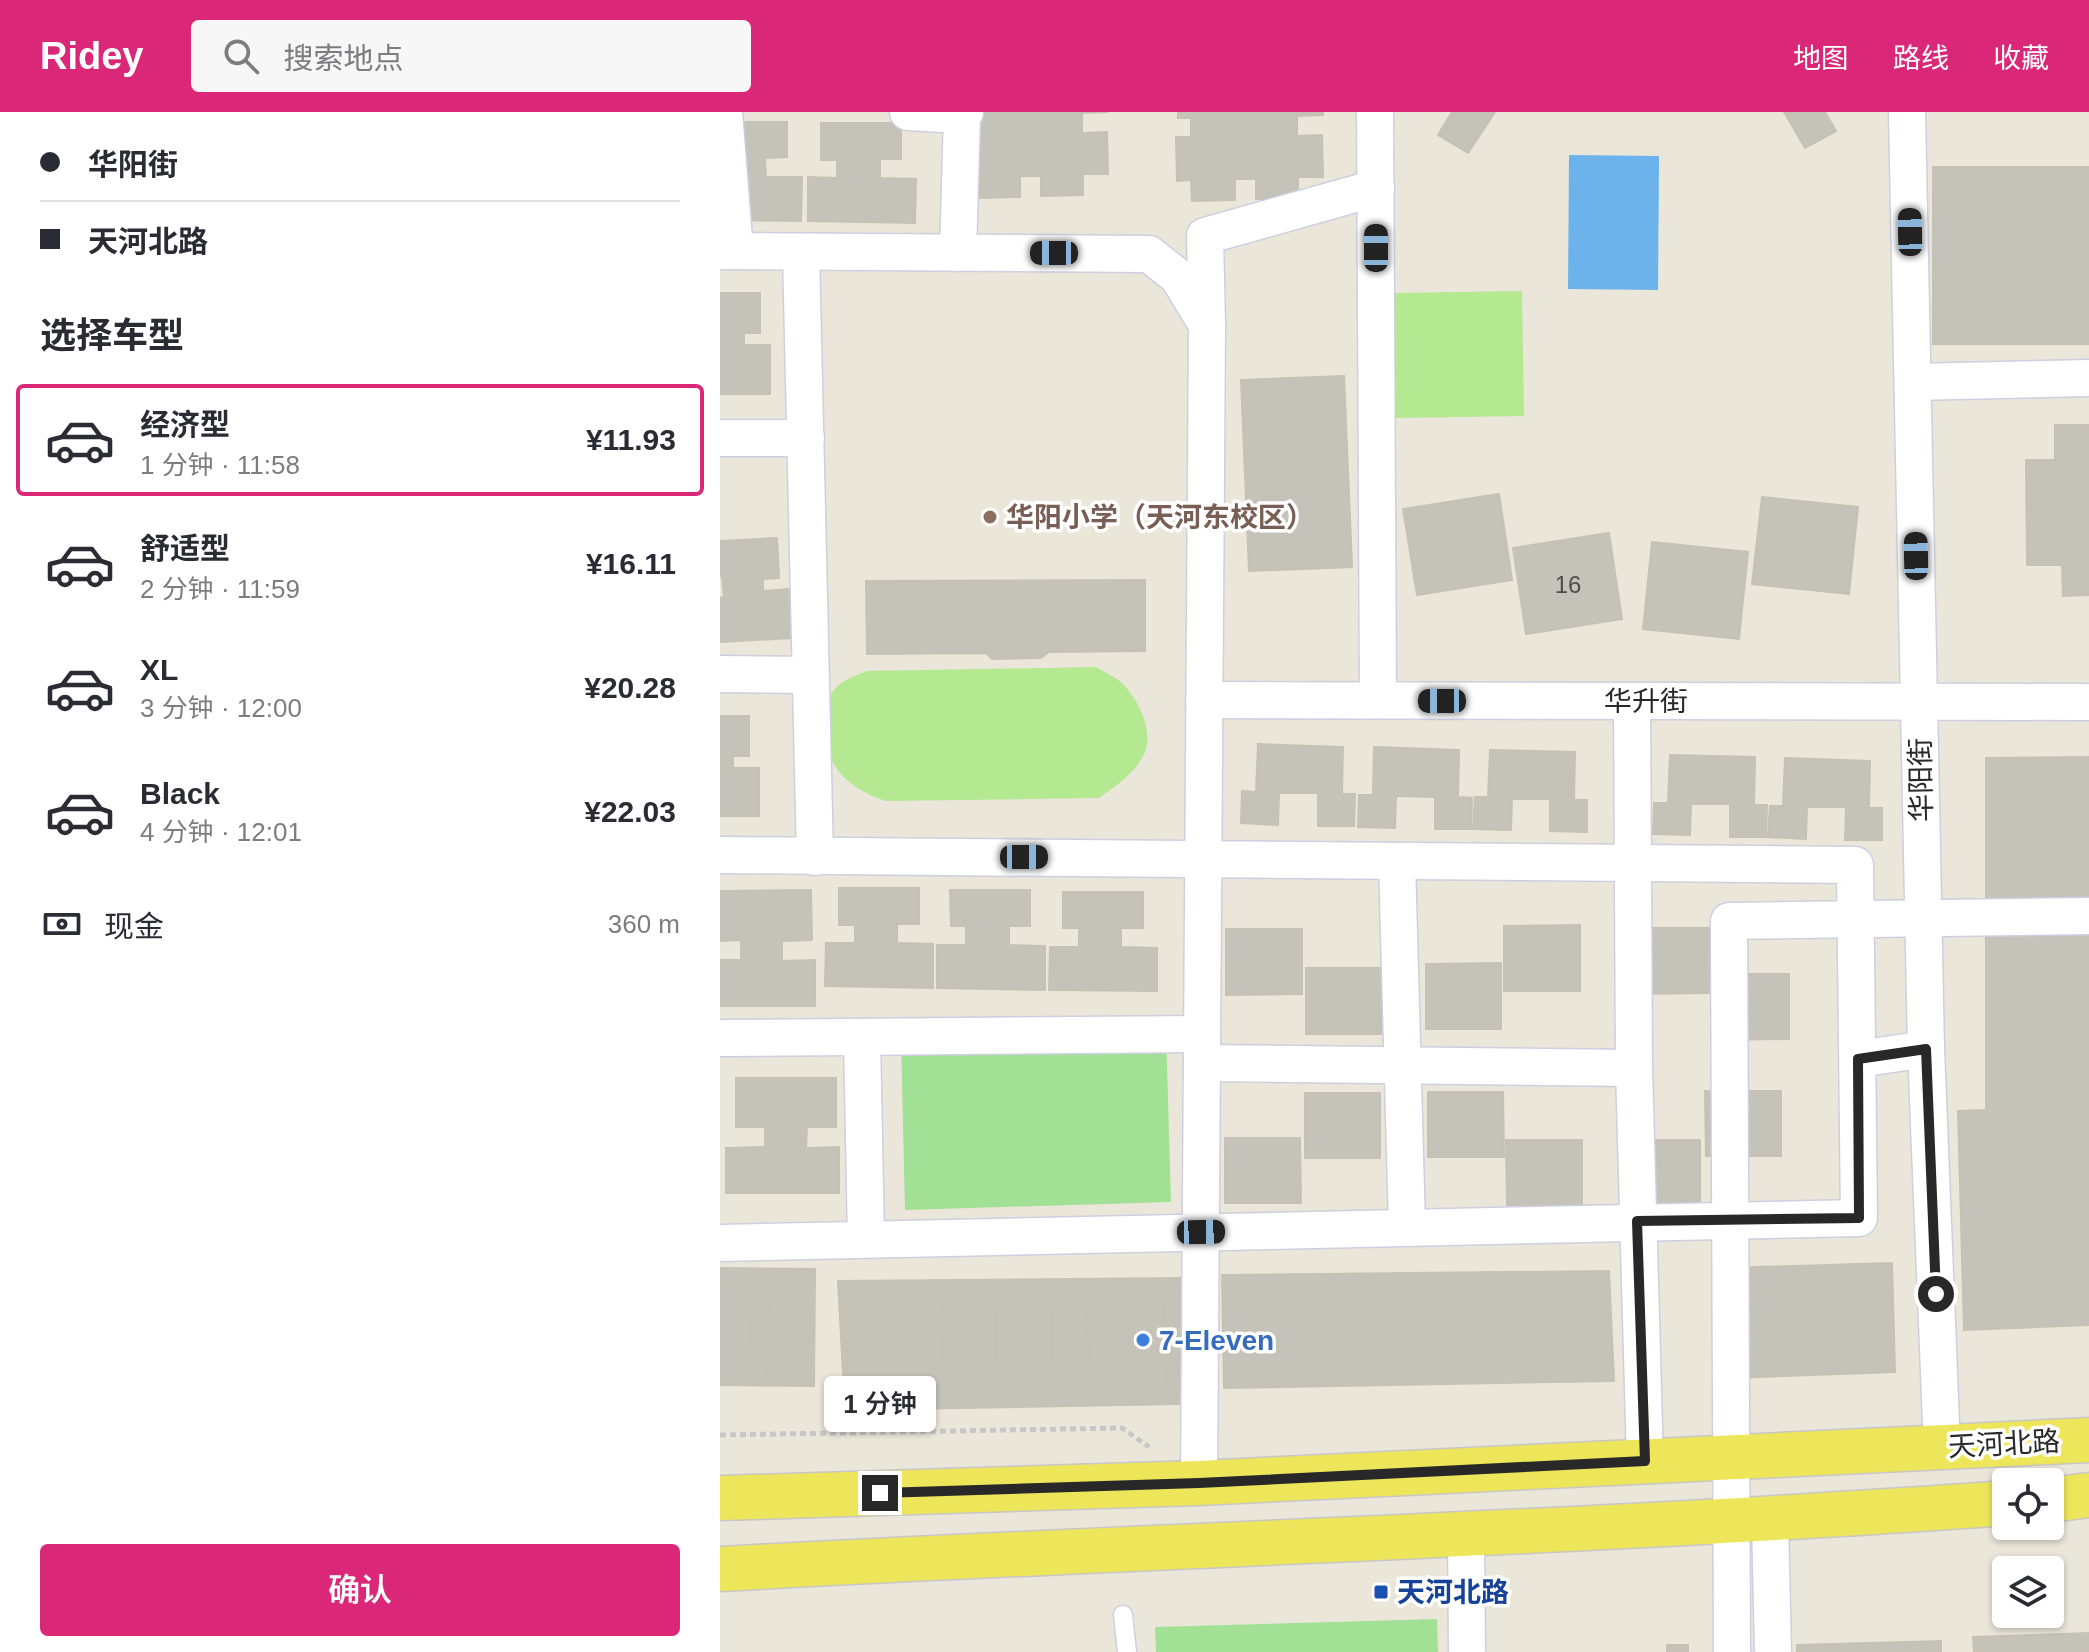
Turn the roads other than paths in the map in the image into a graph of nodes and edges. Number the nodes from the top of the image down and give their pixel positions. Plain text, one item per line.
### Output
1 (724, 112) edge
2 (908, 112) edge
3 (1375, 112) edge
4 (1907, 112) edge
5 (964, 114) edge
6 (1376, 188) junction
7 (727, 251) edge
8 (801, 252) junction
9 (958, 253) junction
10 (1207, 325) junction
11 (2089, 378) edge
12 (1913, 382) junction
13 (720, 438) edge
14 (806, 438) junction
15 (720, 674) edge
16 (811, 675) junction
17 (1204, 700) junction
18 (1378, 700) junction
19 (1632, 702) junction
20 (1919, 702) junction
21 (2089, 702) edge
22 (720, 855) edge
23 (815, 857) junction
24 (1203, 858) junction
25 (1397, 861) junction
26 (1633, 865) junction
27 (2089, 916) edge
28 (862, 1037) junction
29 (720, 1038) edge
30 (1202, 1048) junction
31 (1926, 1049) junction
32 (1858, 1059) junction
33 (1401, 1064) junction
34 (1634, 1068) junction
35 (1637, 1221) junction
36 (1407, 1227) junction
37 (1201, 1232) junction
38 (866, 1239) junction
39 (720, 1243) edge
40 (2089, 1440) edge
41 (1942, 1447) junction
42 (1645, 1461) junction
43 (1199, 1483) junction
44 (2089, 1495) edge
45 (720, 1498) edge
46 (2064, 1498) edge
47 (1992, 1504) edge
48 (1770, 1518) junction
49 (1466, 1532) junction
50 (720, 1569) edge
51 (1123, 1615) dead end
52 (1127, 1652) edge
53 (1467, 1652) edge
54 (1732, 1652) edge
55 (1773, 1652) edge

1 - 7 street
2 - 5 street
3 - 6 street
4 - 12 street, 华阳街
5 - 9 street
6 - 10 street
6 - 18 street
7 - 8 street
8 - 9 street
8 - 14 street
9 - 10 street
10 - 17 street
11 - 12 street
12 - 20 street, 华阳街
13 - 14 street
14 - 16 street
15 - 16 street
16 - 23 street
17 - 18 street, 华升街
17 - 24 street
18 - 19 street, 华升街
19 - 20 street, 华升街
19 - 26 street
20 - 21 street, 华升街
20 - 31 street, 华阳街
22 - 23 street
23 - 24 street
24 - 25 street
24 - 30 street
25 - 26 street
25 - 33 street
26 - 32 street
26 - 34 street
27 - 54 street
28 - 29 street
28 - 30 street
28 - 38 street
30 - 33 street
30 - 37 street
31 - 32 street
31 - 41 street, 华阳街
32 - 35 street
33 - 34 street
33 - 36 street
34 - 35 street
35 - 36 street
35 - 42 street
36 - 37 street
37 - 38 street
37 - 43 street
38 - 39 street
40 - 41 main road, 天河北路
41 - 42 main road, 天河北路
42 - 43 main road, 天河北路
43 - 45 main road, 天河北路
44 - 46 main road, 天河北路
47 - 48 main road
48 - 49 main road
48 - 55 street
49 - 50 main road
49 - 53 street
51 - 52 lane

